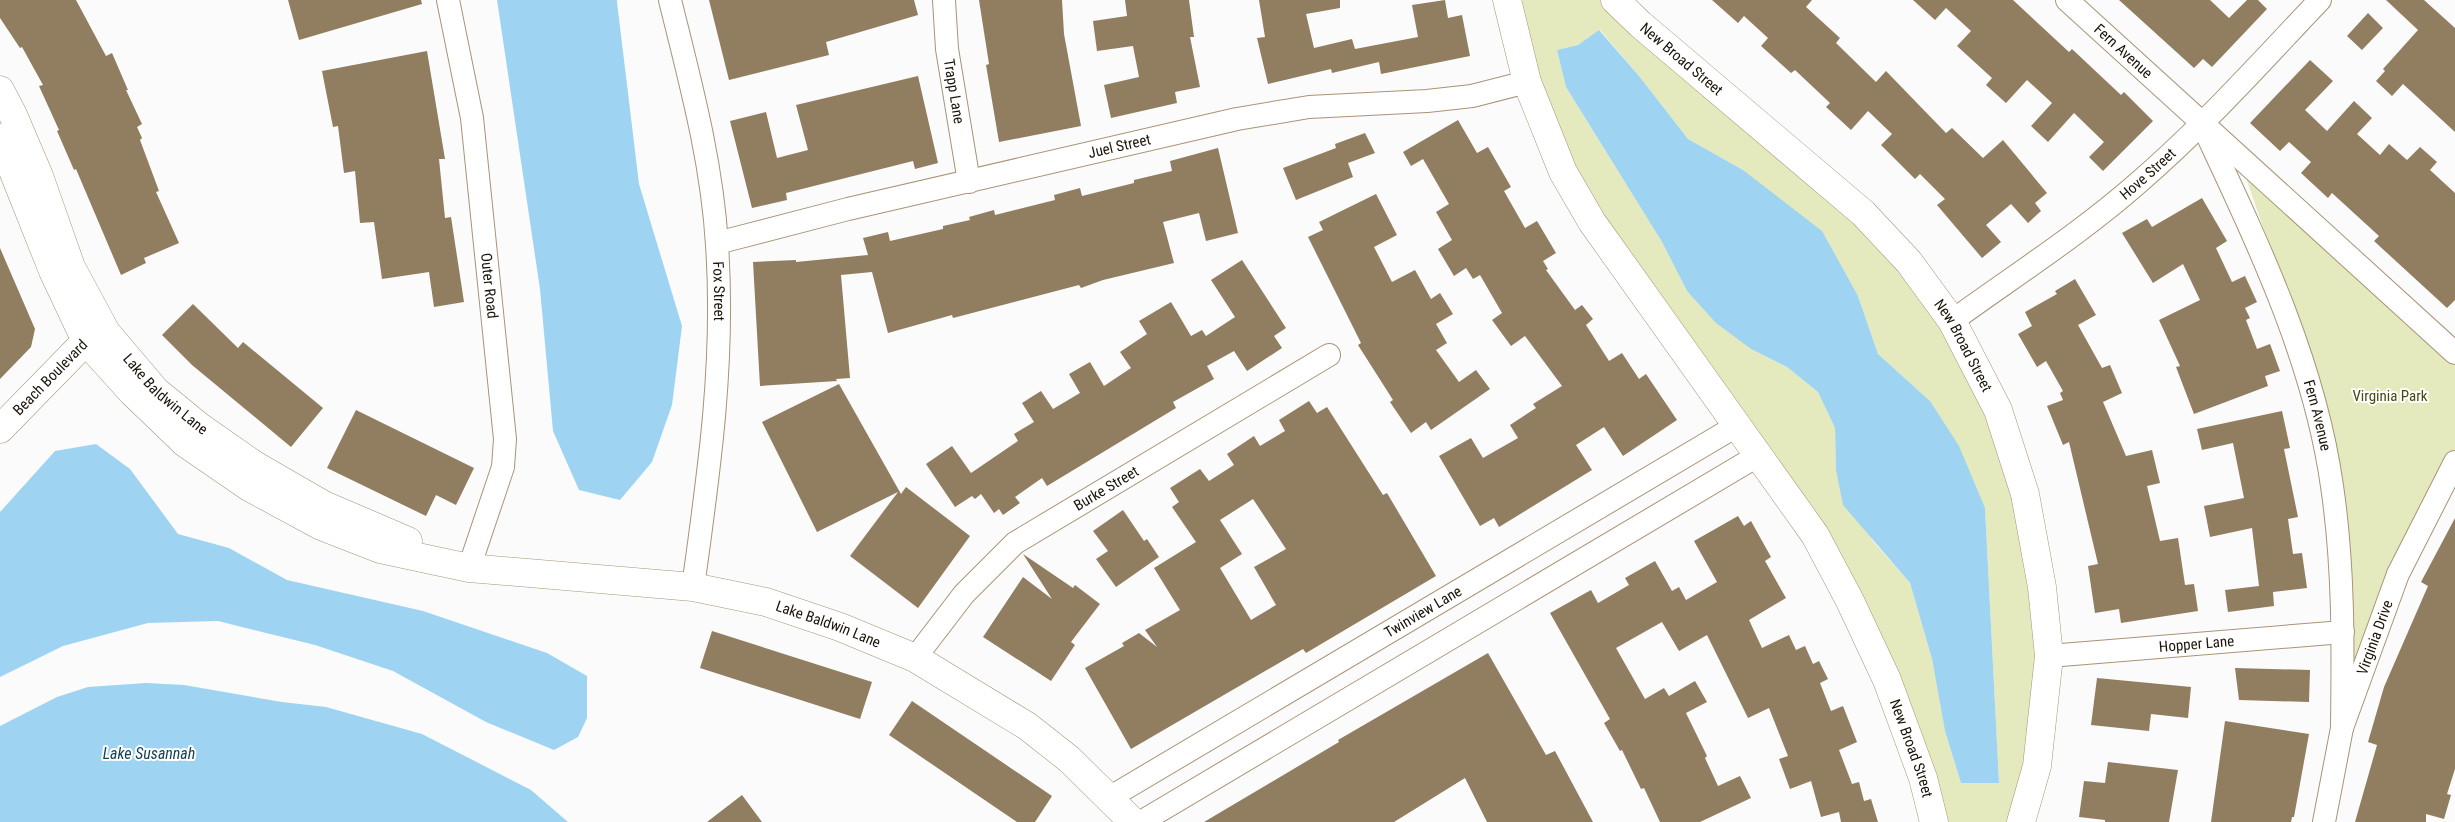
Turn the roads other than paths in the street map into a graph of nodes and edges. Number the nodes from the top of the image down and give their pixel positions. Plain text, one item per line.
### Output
1 (448, 0) edge
2 (670, 0) edge
3 (944, 0) edge
4 (1507, 0) edge
5 (1615, 0) edge
6 (2067, 0) edge
7 (2320, 0) edge
8 (1527, 82) junction
9 (0, 90) edge
10 (2202, 124) junction
11 (0, 138) edge
12 (969, 182) junction
13 (717, 243) junction
14 (1952, 321) junction
15 (96, 336) junction
16 (2455, 353) edge
17 (1329, 356) dead end
18 (1738, 425) junction
19 (0, 429) edge
20 (1759, 456) junction
21 (2455, 462) edge
22 (469, 568) junction
23 (693, 587) junction
24 (2343, 632) junction
25 (2049, 656) junction
26 (915, 658) junction
27 (2342, 728) junction
28 (1109, 798) junction
29 (1133, 822) edge
30 (1141, 822) edge
31 (1934, 822) edge
32 (2021, 822) edge
33 (2324, 822) edge

1 - 22 street, Outer Road
2 - 13 street, Fox Street
3 - 12 street, Trapp Lane
4 - 8 street, New Broad Street
5 - 14 street, New Broad Street
6 - 10 street, Fern Avenue
7 - 10 street, Hove Street
8 - 12 street, Juel Street
8 - 18 street, New Broad Street
9 - 15 street, Lake Baldwin Lane
10 - 14 street, Hove Street
10 - 16 street, Fern Avenue
10 - 24 street, Fern Avenue
11 - 15 street, Lake Baldwin Lane
12 - 13 street, Juel Street
13 - 23 street, Fox Street
14 - 25 street, New Broad Street
15 - 19 street, Beach Boulevard
15 - 22 street, Lake Baldwin Lane
17 - 26 street, Burke Street
18 - 20 street, New Broad Street
18 - 28 street, Twinview Lane
20 - 30 street
20 - 31 street, New Broad Street
21 - 27 street, Virginia Drive
22 - 23 street, Lake Baldwin Lane
23 - 26 street, Lake Baldwin Lane
24 - 25 street, Hopper Lane
24 - 27 street, Fern Avenue
25 - 32 street, New Broad Street
26 - 28 street, Lake Baldwin Lane
27 - 33 street, Virginia Drive
28 - 29 street, Lake Baldwin Lane

